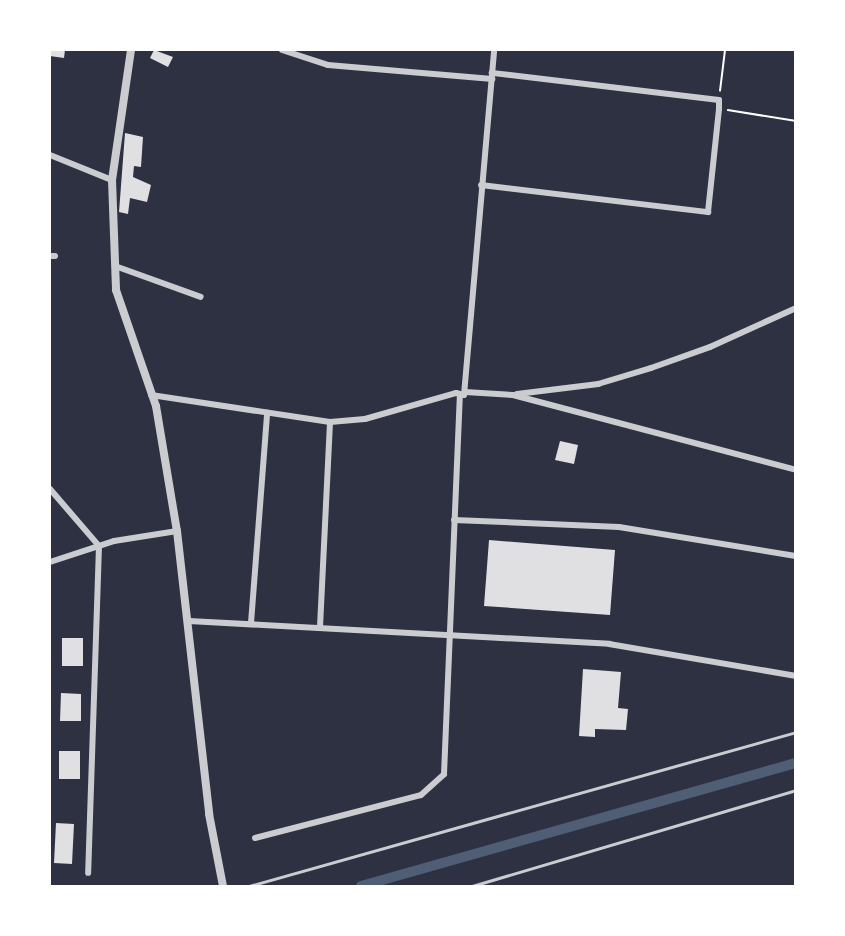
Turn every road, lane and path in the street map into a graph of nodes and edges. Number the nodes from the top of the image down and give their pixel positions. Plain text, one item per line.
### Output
1 (282, 50) edge
2 (494, 50) edge
3 (725, 50) edge
4 (131, 52) edge
5 (492, 76) junction
6 (719, 100) junction
7 (719, 109) junction
8 (795, 121) edge
9 (50, 155) edge
10 (112, 180) junction
11 (481, 185) junction
12 (115, 266) junction
13 (201, 297) dead end
14 (795, 309) edge
15 (461, 392) junction
16 (151, 395) junction
17 (513, 395) junction
18 (267, 413) junction
19 (330, 422) junction
20 (795, 470) edge
21 (50, 489) edge
22 (454, 520) junction
23 (177, 531) junction
24 (99, 546) junction
25 (795, 556) edge
26 (50, 562) edge
27 (189, 621) junction
28 (251, 623) junction
29 (320, 627) junction
30 (450, 635) junction
31 (795, 676) edge
32 (795, 732) edge
33 (795, 790) edge
34 (255, 838) dead end
35 (88, 873) dead end
36 (222, 884) edge
37 (249, 886) edge
38 (472, 886) edge

1 - 5 street
2 - 5 street
3 - 6 path
4 - 10 street
5 - 6 street
5 - 11 street
6 - 7 street
7 - 8 path
7 - 11 street
9 - 10 street
10 - 12 street
11 - 15 street
12 - 13 street
12 - 16 street
14 - 17 street
15 - 17 street
15 - 19 street
15 - 22 street
16 - 18 street
16 - 23 street
17 - 20 street
18 - 19 street
18 - 28 street
19 - 29 street
21 - 24 street
22 - 25 street
22 - 30 street
23 - 24 street
23 - 27 street
24 - 26 street
24 - 35 street
27 - 28 street
27 - 36 street
28 - 29 street
29 - 30 street
30 - 31 street
30 - 34 street
32 - 37 lane
33 - 38 lane

